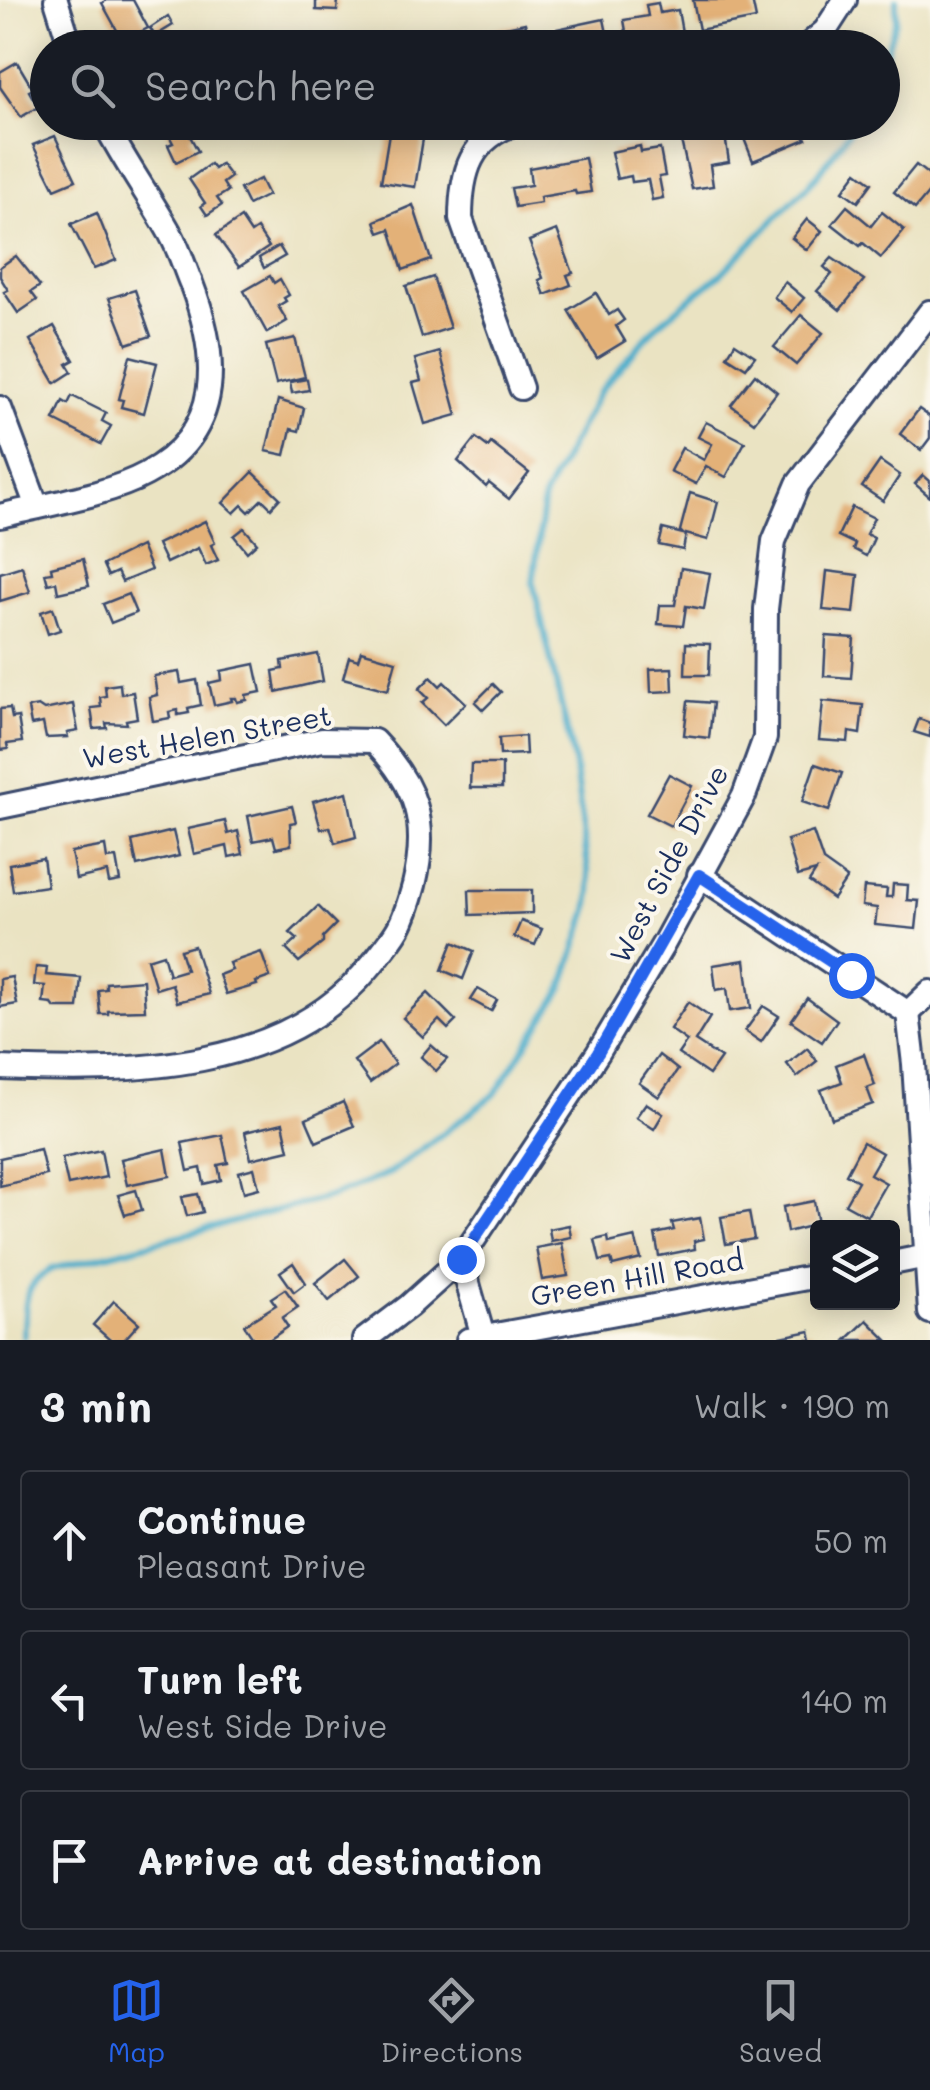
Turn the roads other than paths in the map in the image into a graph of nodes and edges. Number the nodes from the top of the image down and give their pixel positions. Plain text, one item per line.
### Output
1 (56, 0) edge
2 (844, 0) edge
3 (65, 30) edge
4 (826, 30) edge
5 (115, 140) edge
6 (488, 140) edge
7 (930, 312) edge
8 (521, 388) dead end
9 (0, 408) edge
10 (37, 506) junction
11 (0, 516) edge
12 (0, 807) edge
13 (699, 875) junction
14 (930, 992) edge
15 (908, 1013) junction
16 (0, 1068) edge
17 (927, 1256) junction
18 (461, 1259) junction
19 (900, 1261) edge
20 (810, 1277) edge
21 (930, 1312) edge
22 (479, 1339) edge
23 (364, 1340) edge

1 - 3 street
2 - 4 street
5 - 10 street
6 - 8 street
7 - 13 street, West Side Drive
9 - 10 street
10 - 11 street
12 - 16 street, West Helen Street
13 - 15 street
13 - 18 street, West Side Drive
14 - 15 street
15 - 17 street
17 - 19 street
17 - 21 street
18 - 22 street
18 - 23 street, West Side Drive
20 - 22 street, Green Hill Road

